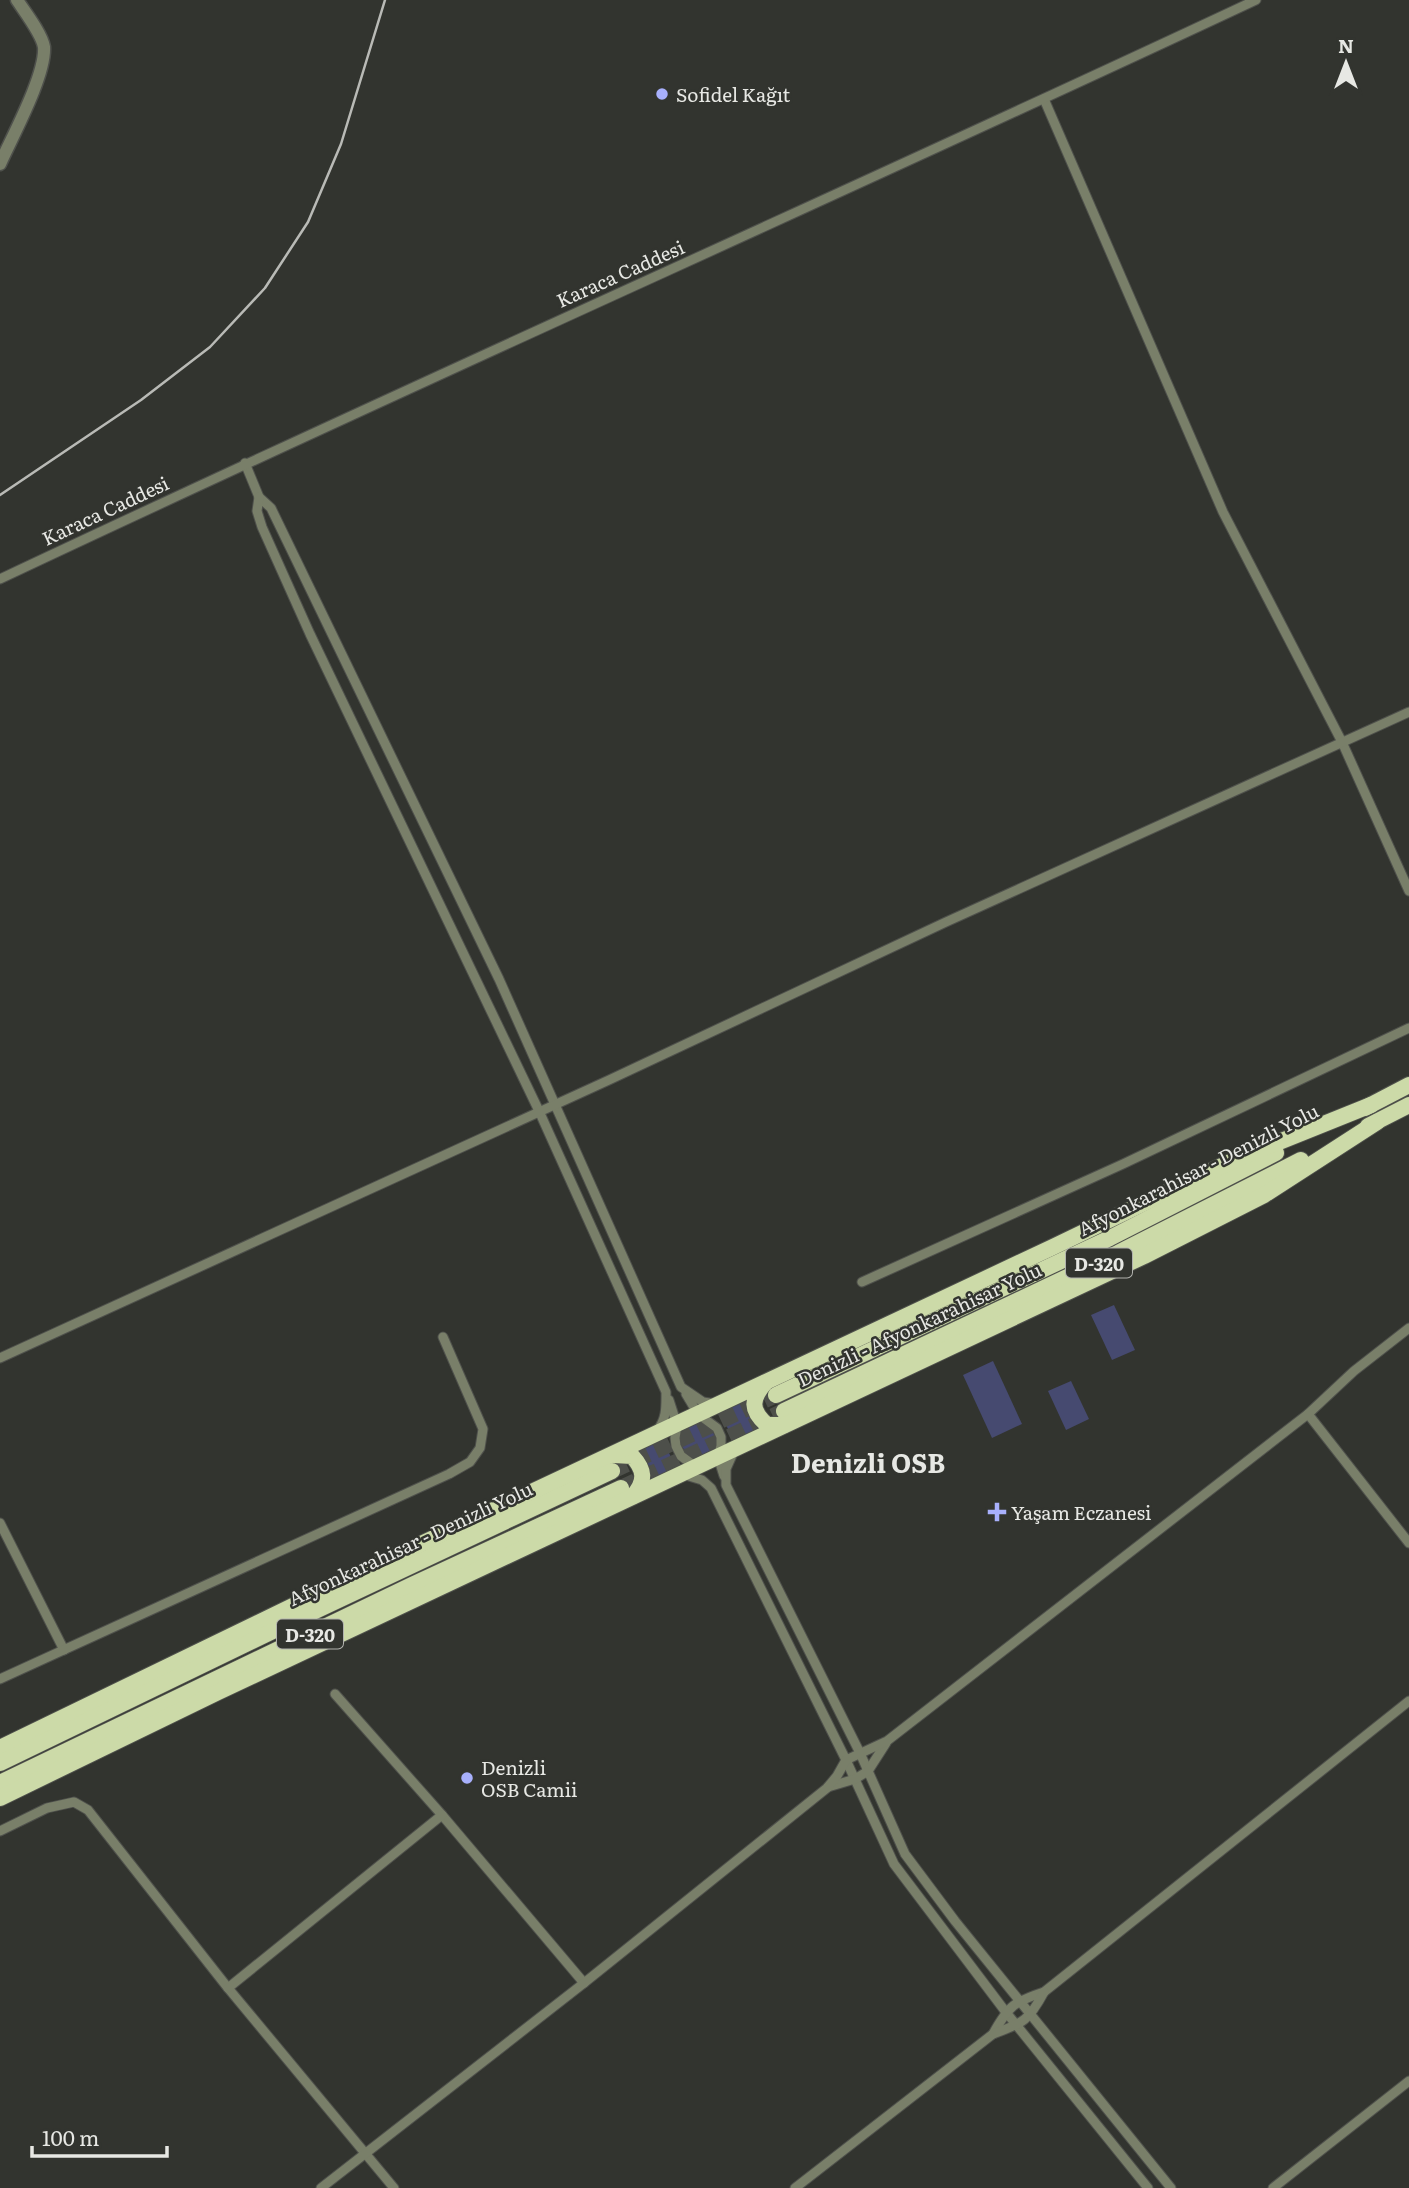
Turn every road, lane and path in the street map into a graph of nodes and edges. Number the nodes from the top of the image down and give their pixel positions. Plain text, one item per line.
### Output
1 (17, 0) edge
2 (1256, 0) edge
3 (1044, 99) junction
4 (0, 164) edge
5 (245, 463) junction
6 (259, 496) junction
7 (0, 579) edge
8 (1409, 712) edge
9 (1342, 742) junction
10 (1409, 891) edge
11 (1409, 1028) edge
12 (1409, 1085) edge
13 (556, 1104) junction
14 (1409, 1105) edge
15 (539, 1111) junction
16 (862, 1282) dead end
17 (1409, 1328) edge
18 (443, 1337) dead end
19 (0, 1358) edge
20 (681, 1387) junction
21 (770, 1389) junction
22 (666, 1392) junction
23 (720, 1404) junction
24 (698, 1414) junction
25 (1308, 1414) junction
26 (786, 1418) junction
27 (677, 1425) junction
28 (654, 1435) junction
29 (735, 1449) junction
30 (718, 1457) junction
31 (612, 1463) junction
32 (696, 1467) junction
33 (680, 1474) junction
34 (726, 1485) junction
35 (711, 1488) junction
36 (627, 1492) junction
37 (0, 1523) edge
38 (1409, 1543) edge
39 (64, 1650) junction
40 (0, 1679) edge
41 (335, 1694) dead end
42 (1409, 1701) edge
43 (887, 1741) junction
44 (0, 1748) edge
45 (860, 1753) junction
46 (846, 1760) junction
47 (0, 1763) edge
48 (868, 1772) junction
49 (855, 1779) junction
50 (0, 1783) edge
51 (827, 1788) junction
52 (0, 1798) edge
53 (442, 1815) junction
54 (0, 1831) edge
55 (584, 1983) junction
56 (228, 1988) junction
57 (1044, 1992) junction
58 (1020, 2000) junction
59 (1005, 2011) junction
60 (1032, 2014) junction
61 (1017, 2026) junction
62 (993, 2034) junction
63 (1409, 2081) edge
64 (366, 2153) junction
65 (321, 2188) edge
66 (394, 2188) edge
67 (795, 2188) edge
68 (1147, 2188) edge
69 (1171, 2188) edge
70 (1273, 2188) edge

1 - 4 street
2 - 3 street, Karaca Caddesi
3 - 5 street, Karaca Caddesi
3 - 9 street
5 - 6 street
5 - 7 street, Karaca Caddesi
6 - 13 street
6 - 15 street
8 - 9 street
9 - 10 street
9 - 13 street
11 - 16 street
12 - 21 highway, Afyonkarahisar - Denizli Yolu / D-320
13 - 15 street
13 - 20 street
14 - 26 highway, Denizli - Afyonkarahisar Yolu / D-320
15 - 19 street
15 - 22 street
17 - 25 street
18 - 39 street
20 - 23 street
20 - 24 street
21 - 23 highway, Afyonkarahisar - Denizli Yolu
21 - 26 highway
22 - 27 street
22 - 28 street
23 - 24 highway, Afyonkarahisar - Denizli Yolu
24 - 27 highway
24 - 30 street
25 - 38 street
25 - 43 street
26 - 29 highway, Denizli - Afyonkarahisar Yolu
27 - 28 highway
27 - 32 street
28 - 31 highway
29 - 30 highway, Denizli - Afyonkarahisar Yolu
29 - 34 street
30 - 32 highway
30 - 34 street
31 - 36 highway
31 - 44 highway
31 - 47 highway, Afyonkarahisar - Denizli Yolu / D-320
32 - 33 highway
32 - 35 street
33 - 35 street
33 - 36 highway
34 - 45 street
35 - 46 street
36 - 50 highway, D-320
36 - 52 highway
37 - 39 street
39 - 40 street
41 - 53 street
42 - 57 street
43 - 45 street
43 - 48 street
45 - 46 street
45 - 48 street
46 - 49 street
46 - 51 street
48 - 49 street
48 - 58 street
49 - 51 street
49 - 59 street
51 - 55 street
53 - 55 street
53 - 56 street
54 - 56 street
55 - 64 street
56 - 64 street
57 - 58 street
57 - 60 street
58 - 59 street
58 - 60 street
59 - 61 street
59 - 62 street
60 - 61 street
60 - 69 street
61 - 62 street
61 - 68 street
62 - 67 street
63 - 70 street
64 - 65 street
64 - 66 street

